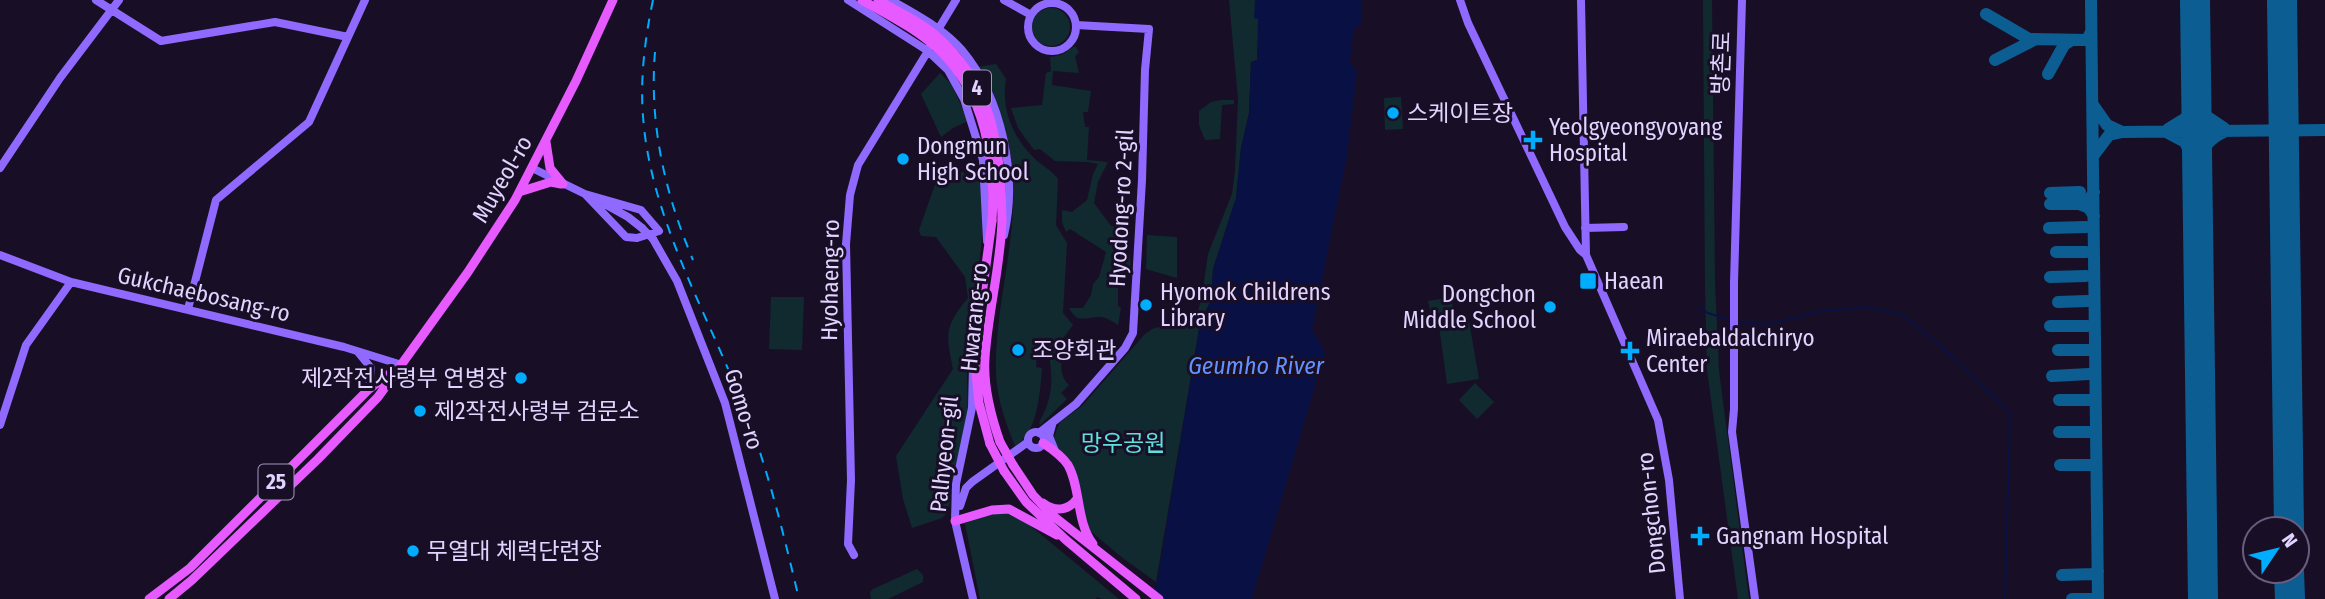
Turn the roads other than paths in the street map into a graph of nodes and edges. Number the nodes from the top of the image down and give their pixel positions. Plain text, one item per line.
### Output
1 (96, 0) edge
2 (119, 0) edge
3 (365, 0) edge
4 (607, 0) edge
5 (613, 0) edge
6 (619, 0) edge
7 (848, 0) edge
8 (862, 0) edge
9 (878, 0) edge
10 (891, 0) edge
11 (956, 0) edge
12 (1004, 0) edge
13 (1460, 0) edge
14 (1581, 0) edge
15 (1742, 0) edge
16 (112, 10) junction
17 (606, 14) junction
18 (1031, 15) junction
19 (1076, 25) junction
20 (939, 28) junction
21 (348, 37) junction
22 (928, 51) junction
23 (546, 142) junction
24 (0, 168) edge
25 (532, 169) junction
26 (563, 184) junction
27 (519, 192) junction
28 (585, 194) junction
29 (997, 220) junction
30 (1624, 227) dead end
31 (1585, 228) junction
32 (1001, 248) junction
33 (987, 251) junction
34 (0, 255) edge
35 (1586, 255) junction
36 (71, 282) junction
37 (188, 309) junction
38 (356, 350) junction
39 (974, 353) junction
40 (402, 365) junction
41 (369, 389) junction
42 (0, 425) edge
43 (1050, 426) junction
44 (1036, 442) junction
45 (995, 443) junction
46 (1054, 450) junction
47 (1009, 462) junction
48 (1033, 495) junction
49 (1077, 499) junction
50 (955, 520) junction
51 (1066, 540) junction
52 (854, 555) dead end
53 (1108, 560) junction
54 (149, 599) edge
55 (169, 599) edge
56 (775, 599) edge
57 (973, 599) edge
58 (1136, 599) edge
59 (1159, 599) edge
60 (1679, 599) edge
61 (1755, 599) edge

1 - 16 main road
2 - 16 main road
3 - 21 main road
4 - 17 main road
5 - 17 main road, Muyeol-ro / 25
6 - 17 main road
7 - 22 main road
8 - 29 main road, bridge
9 - 29 main road, 4, bridge
10 - 20 main road
11 - 20 main road, Hyohaeng-ro
12 - 18 main road
13 - 35 main road
14 - 31 main road, Dongchon-ro
15 - 61 main road
16 - 21 main road
16 - 24 main road
17 - 23 main road, Muyeol-ro / 25
18 - 19 main road
18 - 19 main road
19 - 43 main road, Hyodong-ro 2-gil
20 - 22 main road, Hyohaeng-ro
20 - 32 main road
21 - 37 main road
22 - 33 main road
22 - 52 main road, Hyohaeng-ro
23 - 25 main road, Muyeol-ro / 25
23 - 26 main road
25 - 26 main road
25 - 27 main road, Muyeol-ro / 25
26 - 27 main road
26 - 28 main road
27 - 40 main road, Muyeol-ro / 25
28 - 28 main road
28 - 56 main road, Gomo-ro, bridge
29 - 32 main road, Hwarang-ro / 4
29 - 33 main road, Hwarang-ro
30 - 31 main road
31 - 35 main road, Dongchon-ro
32 - 45 main road, Hwarang-ro / 4
33 - 39 main road, Hwarang-ro
34 - 36 main road, Gukchaebosang-ro
35 - 60 main road, Dongchon-ro
36 - 37 main road, Gukchaebosang-ro
36 - 42 main road
37 - 38 main road, Gukchaebosang-ro
38 - 40 main road, Gukchaebosang-ro
38 - 41 main road
39 - 45 main road, Hwarang-ro
39 - 50 main road, Palhyeon-gil
40 - 41 main road, Muyeol-ro / 25
40 - 55 main road, Muyeol-ro
41 - 54 main road, Muyeol-ro / 25
43 - 44 main road
43 - 46 main road
44 - 46 main road
44 - 47 main road
45 - 47 main road, Hwarang-ro, bridge
45 - 51 main road, Hwarang-ro, bridge
46 - 49 main road
47 - 48 main road, Hwarang-ro
47 - 50 main road
48 - 49 main road
48 - 53 main road, Hwarang-ro
49 - 53 main road
50 - 51 main road
50 - 57 main road, Palhyeon-gil
51 - 58 main road, Hwarang-ro
53 - 59 main road, Hwarang-ro

